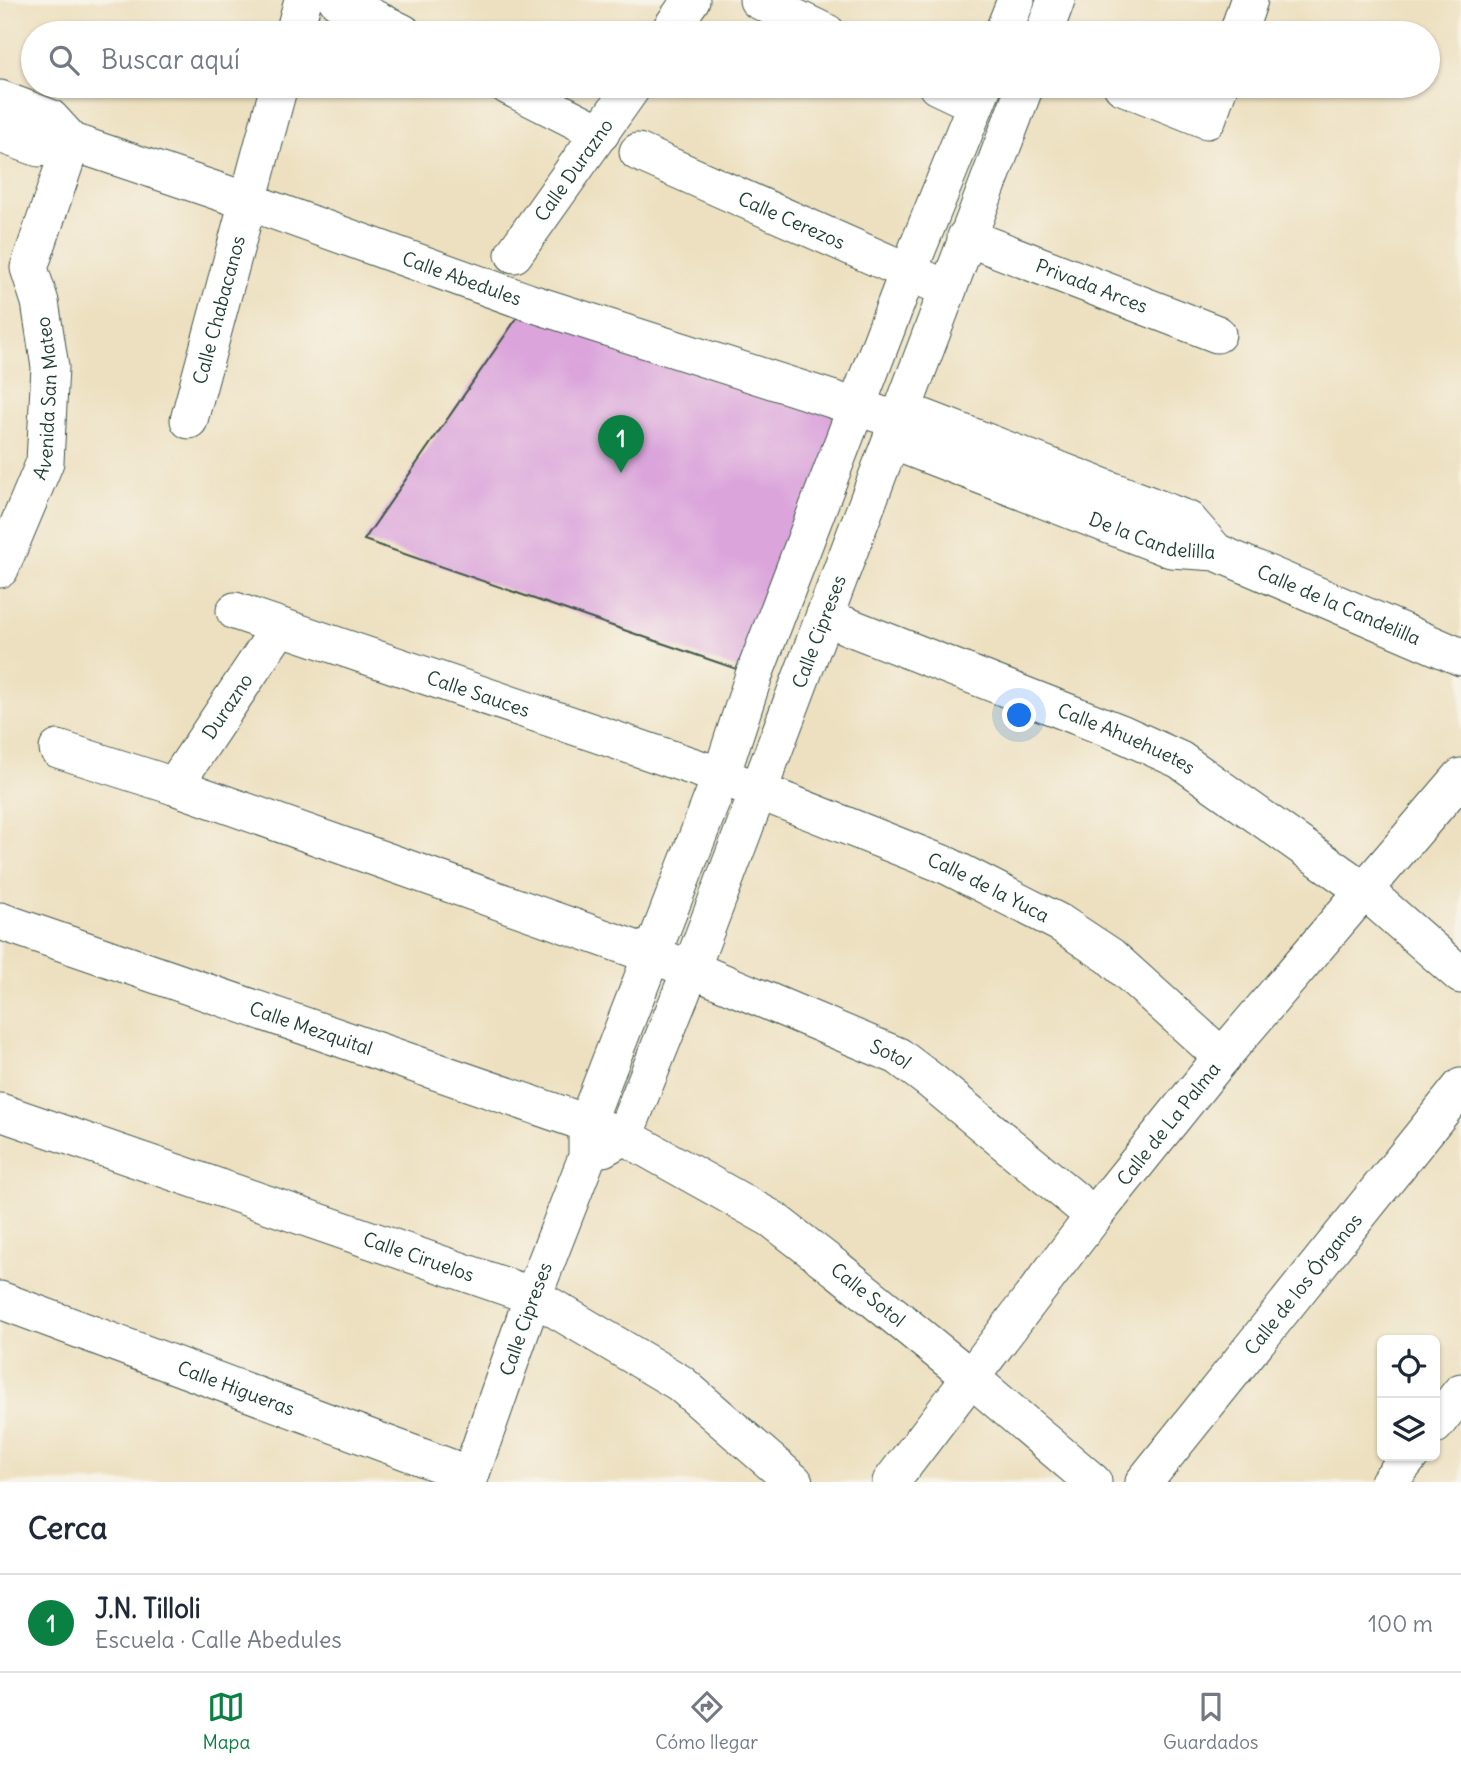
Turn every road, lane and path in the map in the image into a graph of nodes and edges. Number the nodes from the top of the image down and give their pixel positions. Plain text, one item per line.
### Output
1 (303, 0) edge
2 (337, 0) edge
3 (691, 0) edge
4 (758, 0) edge
5 (1016, 0) edge
6 (1056, 0) edge
7 (1250, 0) edge
8 (297, 21) edge
9 (379, 21) edge
10 (676, 21) edge
11 (802, 21) edge
12 (1008, 21) edge
13 (1048, 21) edge
14 (1242, 21) edge
15 (276, 98) edge
16 (532, 98) edge
17 (625, 98) edge
18 (978, 98) edge
19 (1020, 98) edge
20 (1152, 98) edge
21 (1215, 98) edge
22 (0, 99) edge
23 (601, 133) junction
24 (0, 134) edge
25 (72, 142) junction
26 (638, 152) dead end
27 (247, 201) junction
28 (966, 237) junction
29 (514, 254) dead end
30 (908, 272) junction
31 (946, 289) junction
32 (1217, 334) dead end
33 (857, 406) junction
34 (189, 420) dead end
35 (897, 420) junction
36 (1216, 552) joint
37 (0, 569) edge
38 (236, 611) dead end
39 (824, 617) junction
40 (280, 627) junction
41 (1461, 657) edge
42 (58, 748) dead end
43 (721, 776) junction
44 (1461, 778) edge
45 (174, 786) junction
46 (759, 790) junction
47 (1364, 891) junction
48 (0, 921) edge
49 (652, 955) junction
50 (691, 969) junction
51 (1461, 975) edge
52 (1222, 1057) junction
53 (1461, 1087) edge
54 (0, 1112) edge
55 (624, 1136) junction
56 (587, 1140) junction
57 (1094, 1216) junction
58 (533, 1296) junction
59 (0, 1300) edge
60 (971, 1378) junction
61 (1461, 1392) edge
62 (1440, 1419) edge
63 (1406, 1461) edge
64 (468, 1482) edge
65 (794, 1482) edge
66 (891, 1482) edge
67 (1093, 1482) edge
68 (1144, 1482) edge
69 (1390, 1482) edge

1 - 8 street
2 - 9 street
3 - 10 street
4 - 11 street
5 - 12 street
6 - 13 street
7 - 14 street
15 - 27 street, Calle Chabacanos
16 - 23 street
17 - 23 street, Calle Durazno
18 - 30 street, Calle Cipreses
19 - 28 street, Calle Cipreses
20 - 21 street
22 - 25 street
23 - 29 street, Calle Durazno
24 - 25 street
25 - 27 street, Calle Abedules
25 - 37 street, Avenida San Mateo
26 - 30 street, Calle Cerezos
27 - 33 street, Calle Abedules
27 - 34 street, Calle Chabacanos
28 - 31 street, Calle Cipreses
28 - 32 street, Privada Arces
30 - 31 street, Calle Cerezos
30 - 33 street, Calle Cipreses
31 - 35 street, Calle Cipreses
33 - 35 street, De la Candelilla
33 - 43 street, Calle Cipreses
35 - 36 street, De la Candelilla
35 - 39 street, Calle Cipreses
36 - 41 street, Calle de la Candelilla
38 - 40 street, Calle Sauces
39 - 46 street, Calle Cipreses
39 - 47 street, Calle Ahuehuetes
40 - 43 street, Calle Sauces
40 - 45 street, Durazno
42 - 45 street
43 - 46 street, Calle de la Yuca
43 - 49 street, Calle Cipreses
44 - 47 street, Calle de La Palma
45 - 49 street
46 - 50 street, Calle Cipreses
46 - 52 street, Calle de la Yuca
47 - 51 street, Calle Ahuehuetes
47 - 52 street, Calle de La Palma
48 - 56 street, Calle Mezquital
49 - 50 street, Sotol
49 - 56 street, Calle Cipreses
50 - 55 street, Calle Cipreses
50 - 57 street, Sotol
52 - 57 street, Calle de La Palma
53 - 68 street, Calle de los Órganos
54 - 58 street, Calle Ciruelos
55 - 56 street
55 - 60 street, Calle Sotol
56 - 58 street, Calle Cipreses
57 - 60 street, Calle de La Palma
58 - 64 street, Calle Cipreses
58 - 65 street, Calle Ciruelos
59 - 64 street, Calle Higueras
60 - 66 street, Calle de La Palma
60 - 67 street, Calle Sotol
61 - 62 street
63 - 69 street

